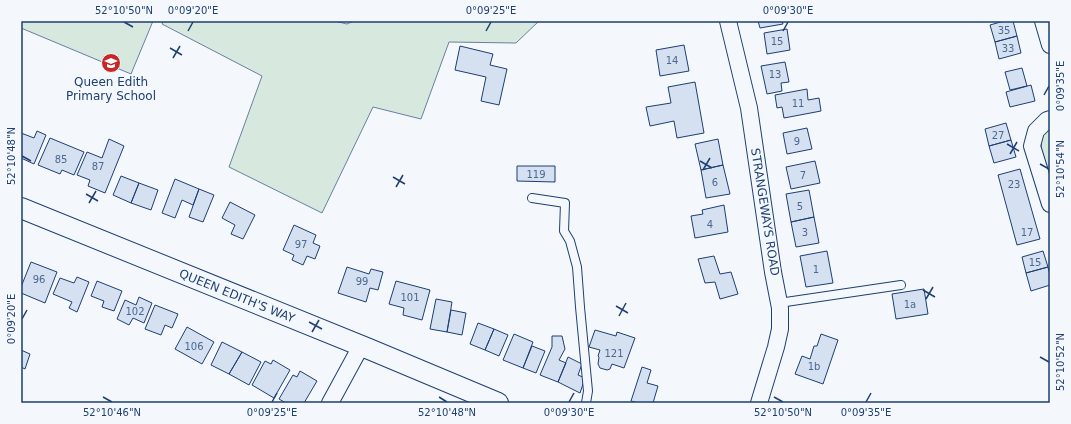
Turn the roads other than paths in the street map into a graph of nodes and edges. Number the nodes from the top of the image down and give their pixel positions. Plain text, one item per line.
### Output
1 (728, 21) edge
2 (1043, 21) edge
3 (1050, 45) edge
4 (1050, 119) edge
5 (532, 198) dead end
6 (1050, 204) edge
7 (23, 213) edge
8 (901, 285) dead end
9 (779, 303) junction
10 (361, 346) junction
11 (330, 403) edge
12 (498, 403) edge
13 (586, 403) edge
14 (759, 403) edge

1 - 9 street, STRANGEWAYS ROAD
2 - 3 street
4 - 6 street
5 - 13 lane
7 - 10 street, QUEEN EDITH'S WAY
8 - 9 lane
9 - 14 street, STRANGEWAYS ROAD
10 - 11 street
10 - 12 street, QUEEN EDITH'S WAY

